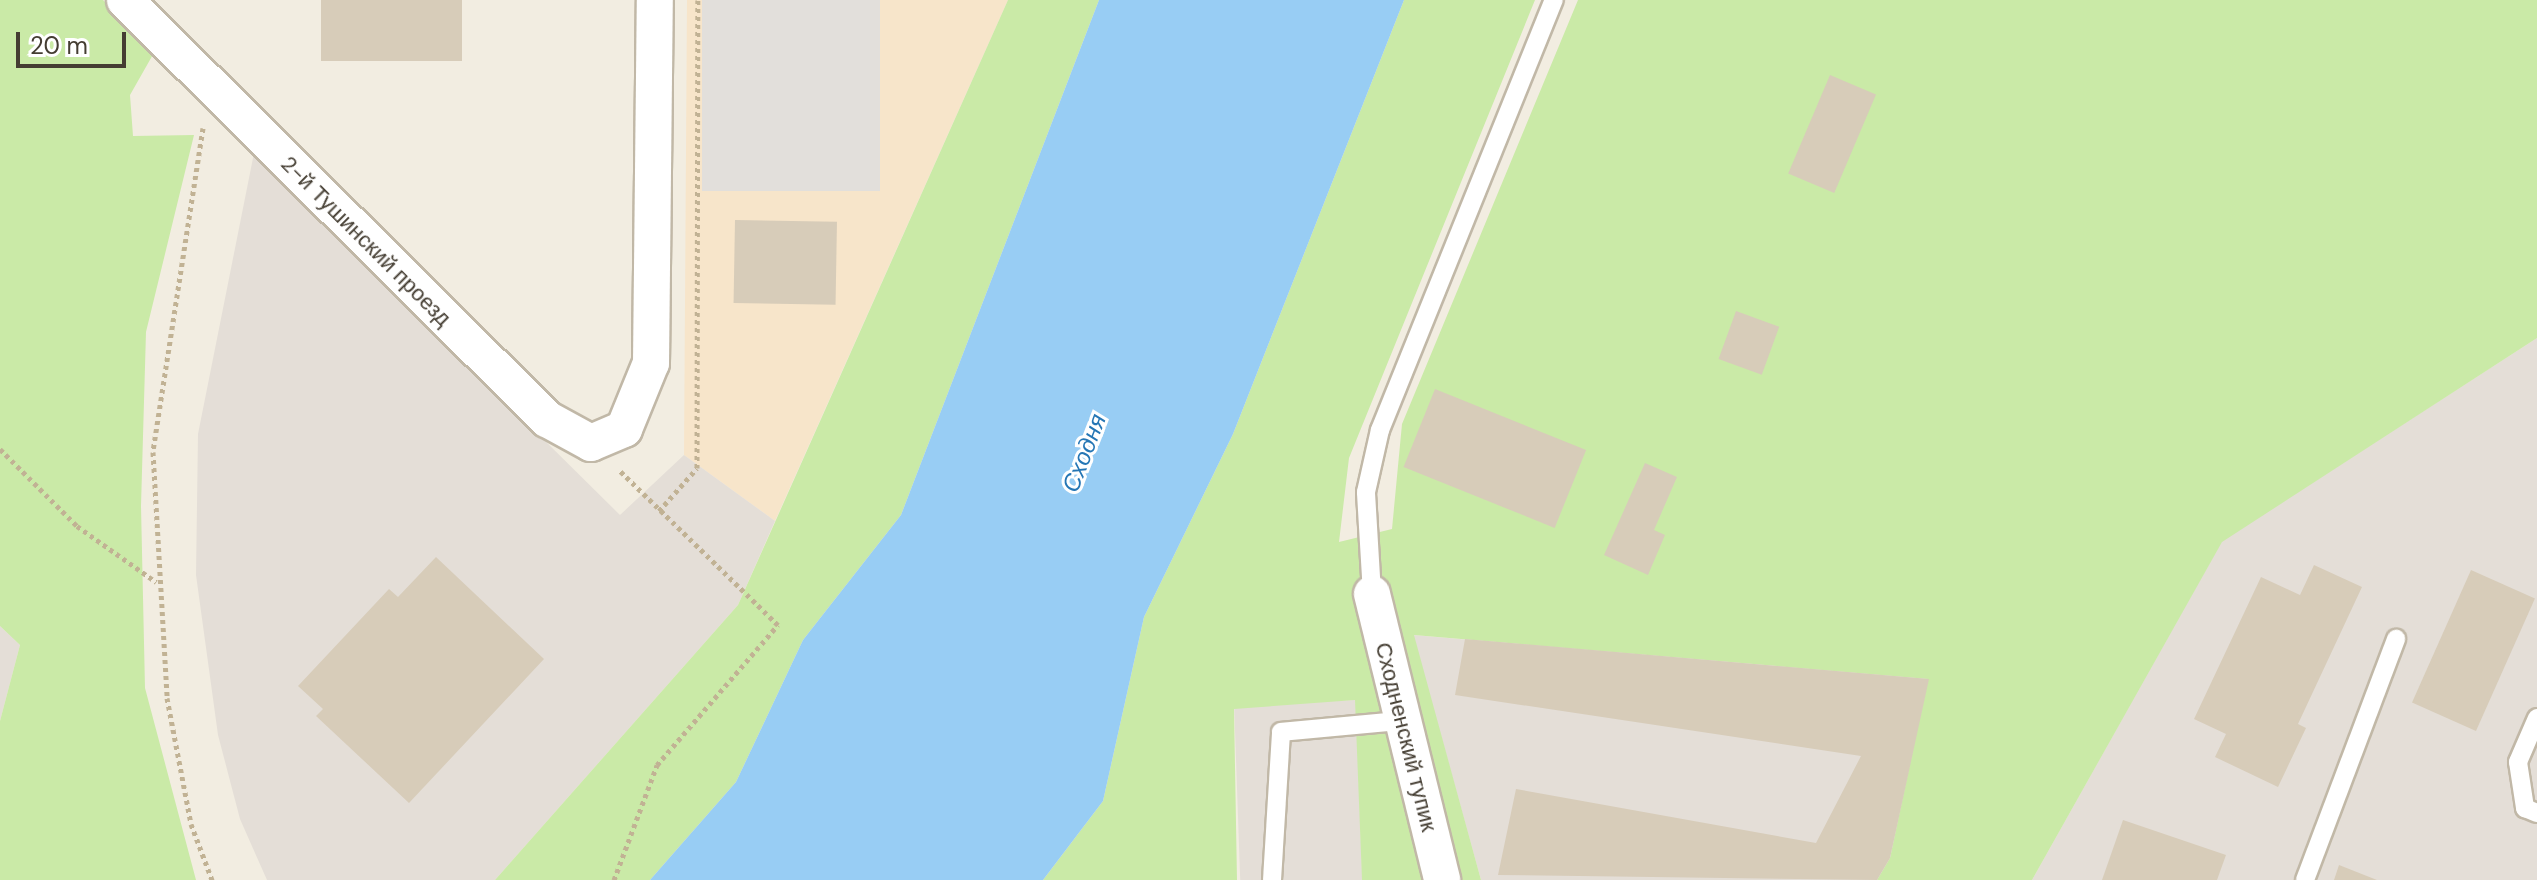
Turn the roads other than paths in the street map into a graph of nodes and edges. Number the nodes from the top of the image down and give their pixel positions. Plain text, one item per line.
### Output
1 (125, 0) edge
2 (655, 0) edge
3 (1554, 0) edge
4 (1372, 594) joint
5 (2396, 639) dead end
6 (2537, 718) edge
7 (1400, 721) junction
8 (2537, 813) edge
9 (1272, 880) edge
10 (1442, 880) edge
11 (2305, 880) edge

1 - 2 street, 2-й Тушинский проезд
3 - 4 lane
4 - 7 street, Сходненский тупик
5 - 11 lane
6 - 8 lane
7 - 9 lane
7 - 10 street, Сходненский тупик

